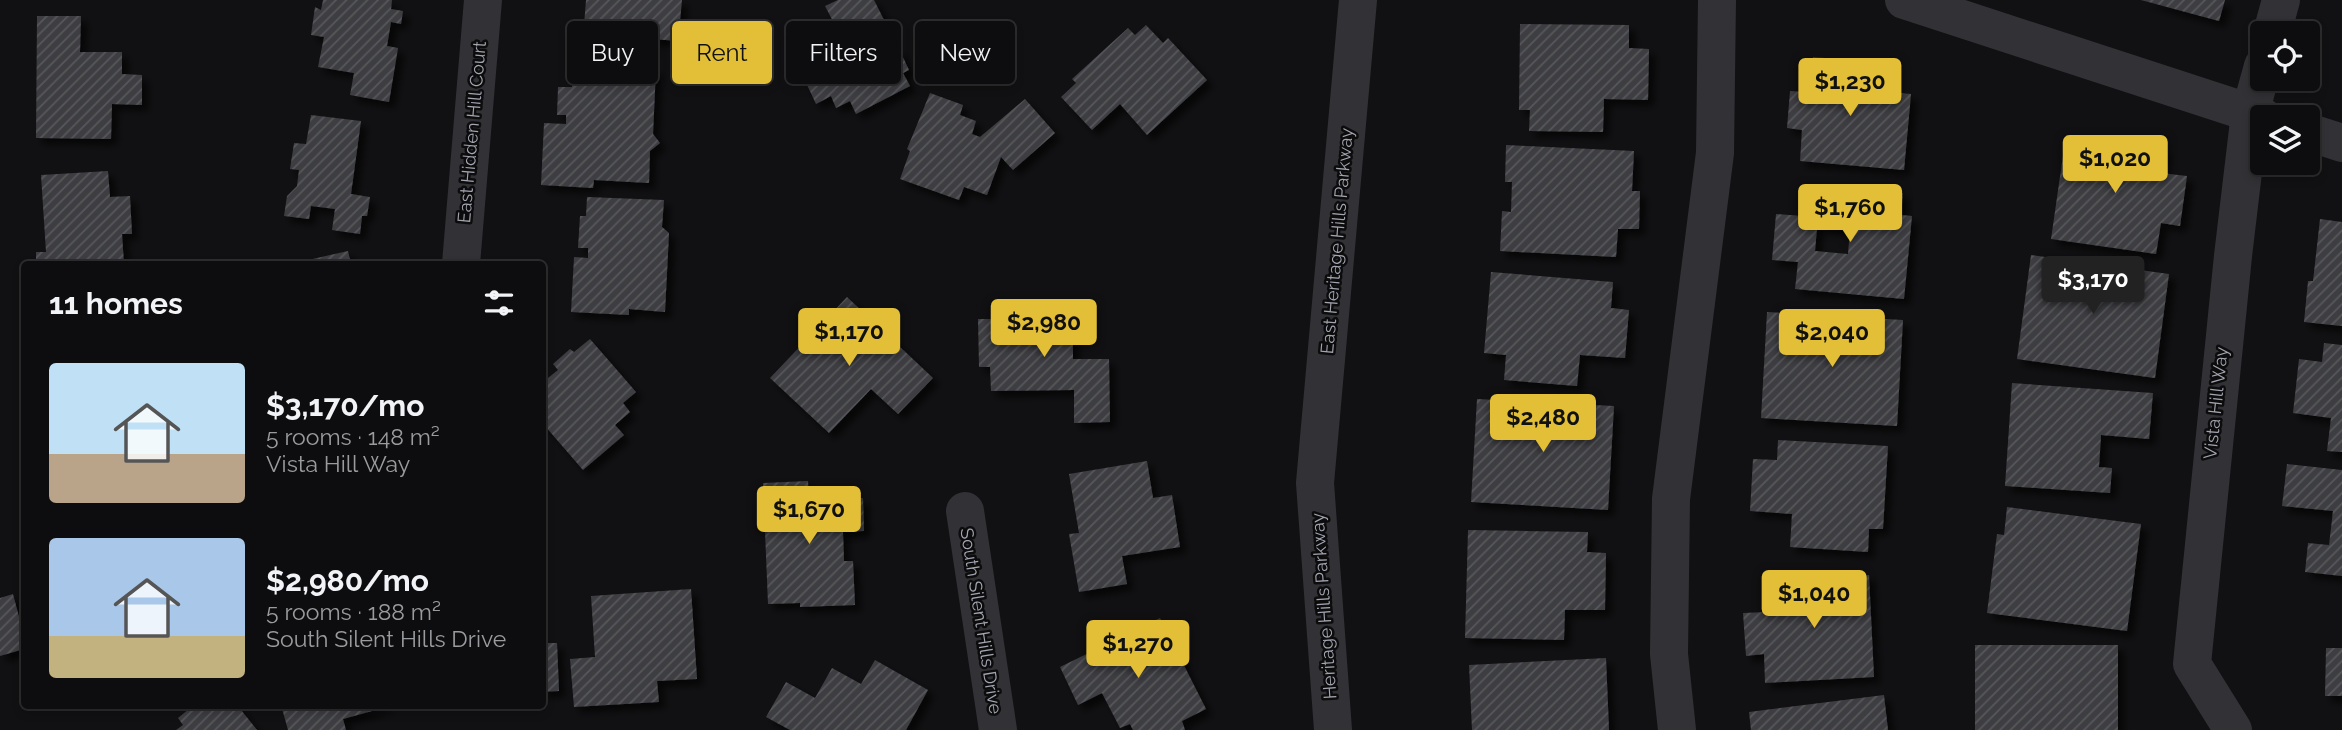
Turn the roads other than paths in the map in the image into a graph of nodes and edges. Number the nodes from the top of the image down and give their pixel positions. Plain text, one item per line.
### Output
1 (484, 0) edge
2 (1358, 0) edge
3 (1717, 0) edge
4 (1904, 0) edge
5 (2281, 0) edge
6 (2275, 21) edge
7 (2250, 113) edge
8 (2320, 136) edge
9 (2342, 143) edge
10 (2250, 156) edge
11 (461, 261) edge
12 (1315, 483) joint
13 (965, 511) dead end
14 (998, 730) edge
15 (1333, 730) edge
16 (1677, 730) edge
17 (2233, 730) edge

1 - 11 street, East Hidden Hill Court
2 - 12 street, East Heritage Hills Parkway
3 - 16 street
4 - 7 street
5 - 6 street
8 - 9 street
10 - 17 street, Vista Hill Way
12 - 15 street, Heritage Hills Parkway
13 - 14 street, South Silent Hills Drive

